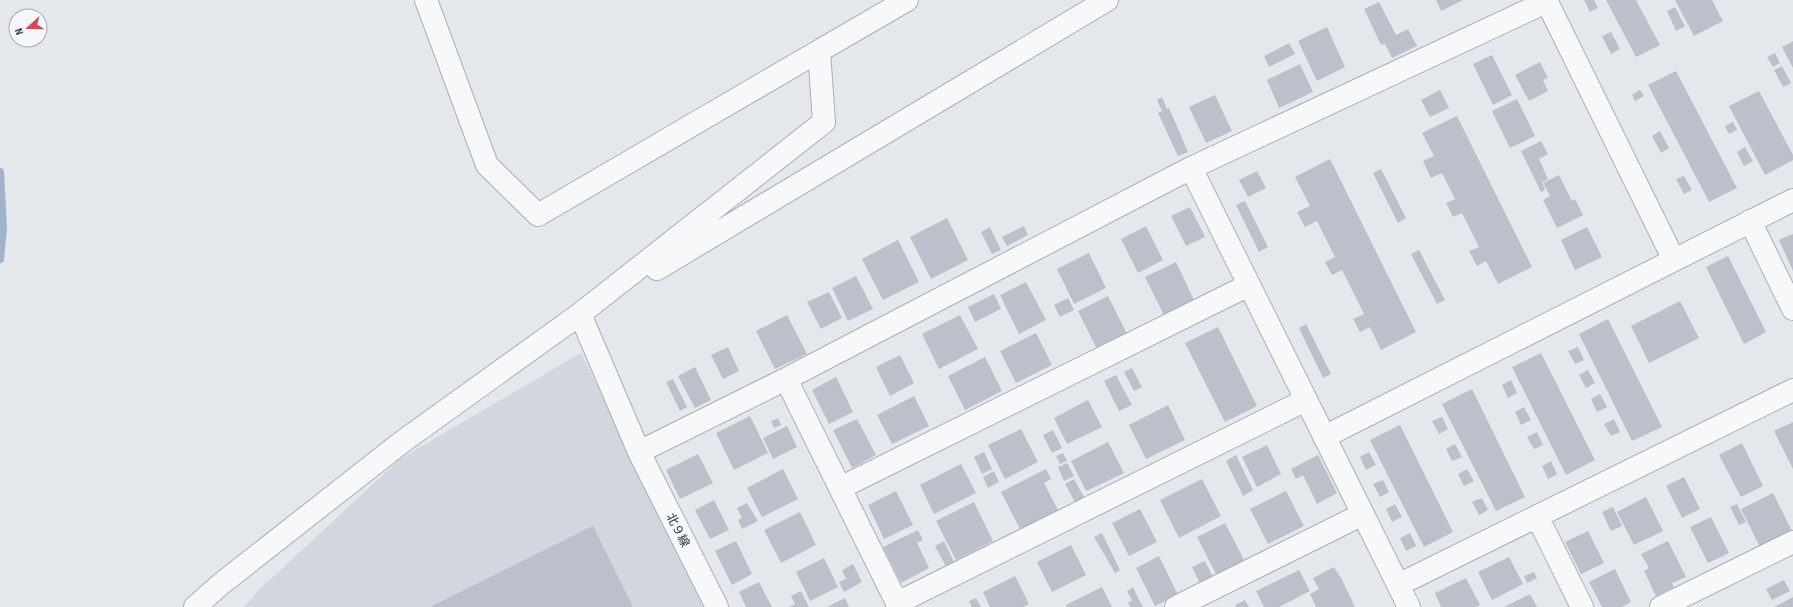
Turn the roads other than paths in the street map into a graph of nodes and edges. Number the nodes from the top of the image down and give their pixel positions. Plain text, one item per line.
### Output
1 (426, 0) edge
2 (907, 0) edge
3 (1107, 0) edge
4 (1546, 1) edge
5 (819, 51) junction
6 (1191, 168) junction
7 (1793, 200) edge
8 (1750, 221) junction
9 (1674, 260) junction
10 (1249, 285) junction
11 (1793, 309) edge
12 (580, 314) junction
13 (786, 379) junction
14 (1793, 390) edge
15 (1306, 400) junction
16 (1324, 437) junction
17 (639, 452) junction
18 (840, 488) junction
19 (1362, 514) junction
20 (1537, 516) junction
21 (1793, 542) edge
22 (1398, 585) junction
23 (898, 605) edge
24 (195, 607) edge
25 (717, 607) edge
26 (1176, 607) edge
27 (1409, 607) edge
28 (1582, 607) edge
29 (1661, 607) edge

1 - 5 street
2 - 5 street
3 - 12 street
4 - 6 street
4 - 9 street
5 - 12 street
6 - 10 street
6 - 13 street
7 - 8 street
8 - 9 street
8 - 11 street
9 - 16 street
10 - 15 street
10 - 18 street
12 - 17 street, 北９線
12 - 24 street
13 - 17 street
13 - 18 street
14 - 20 street
15 - 16 street
15 - 23 street
16 - 19 street
17 - 25 street, 北９線
18 - 23 street
19 - 22 street
19 - 26 street
20 - 22 street
20 - 28 street
21 - 29 street
22 - 27 street

